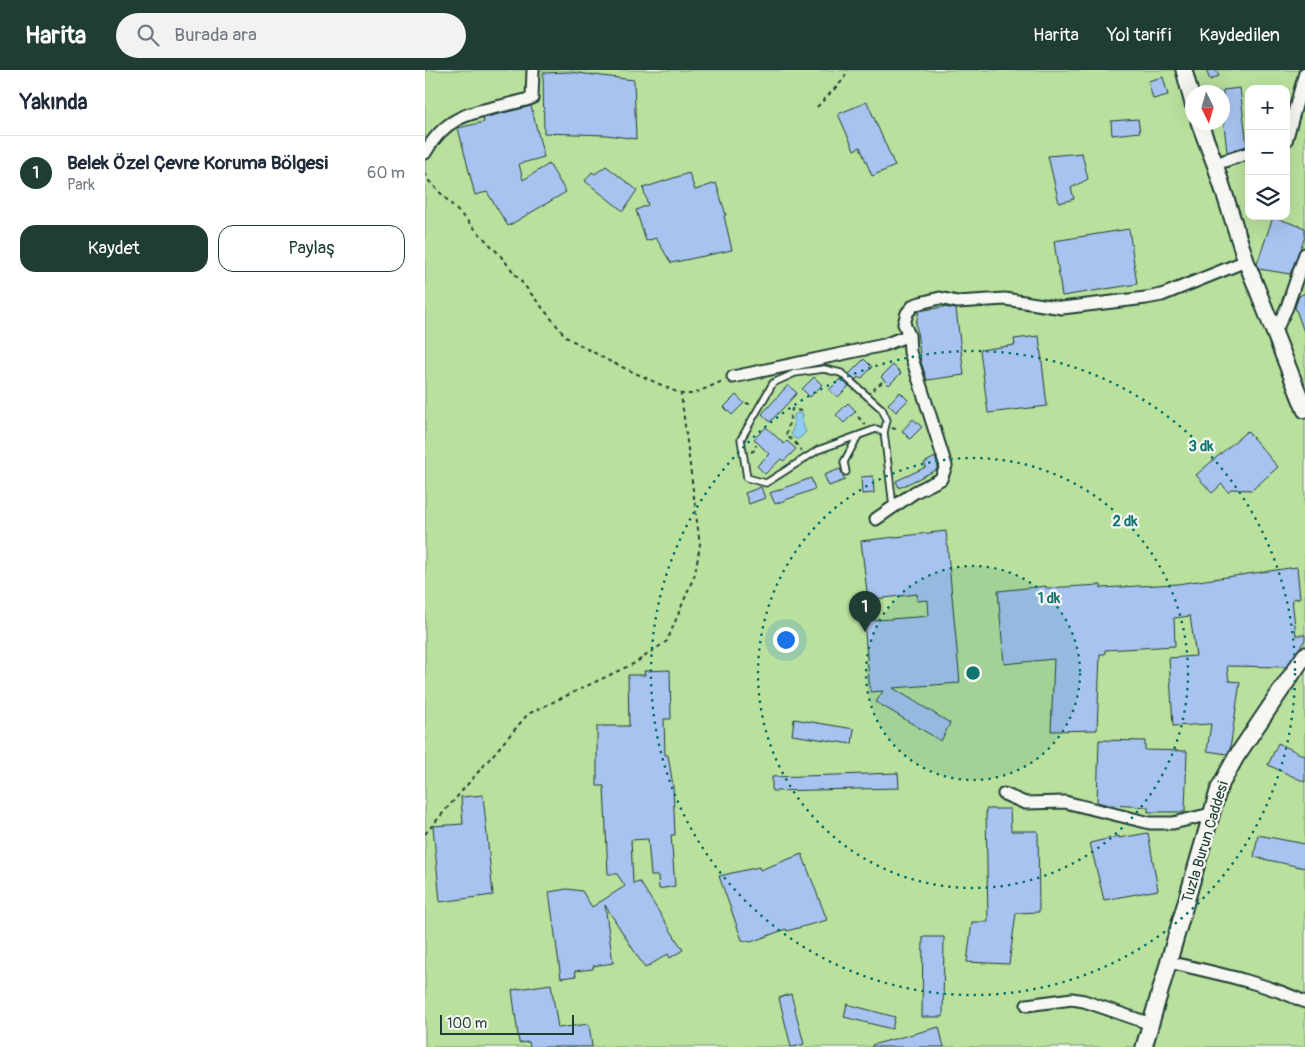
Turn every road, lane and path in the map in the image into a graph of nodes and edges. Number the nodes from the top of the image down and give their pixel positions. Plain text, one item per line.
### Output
1 (533, 70) edge
2 (847, 70) edge
3 (1184, 70) edge
4 (1305, 73) edge
5 (1188, 85) edge
6 (817, 107) dead end
7 (1202, 130) edge
8 (1289, 130) edge
9 (425, 153) edge
10 (1245, 154) edge
11 (1215, 164) junction
12 (425, 173) edge
13 (1305, 254) edge
14 (1246, 261) junction
15 (1274, 334) junction
16 (909, 335) junction
17 (733, 377) joint
18 (882, 382) dead end
19 (681, 394) junction
20 (867, 395) junction
21 (1305, 410) edge
22 (805, 412) dead end
23 (858, 417) dead end
24 (871, 431) junction
25 (885, 432) junction
26 (858, 436) junction
27 (756, 445) dead end
28 (743, 454) junction
29 (806, 458) junction
30 (846, 472) dead end
31 (893, 506) junction
32 (876, 519) dead end
33 (1305, 655) edge
34 (1004, 794) dead end
35 (1211, 814) junction
36 (425, 834) edge
37 (1169, 962) junction
38 (1305, 1002) edge
39 (1027, 1005) dead end
40 (1151, 1024) junction
41 (1143, 1047) edge

1 - 9 street
2 - 6 path
3 - 5 main road
4 - 8 street
7 - 11 main road
10 - 11 street
11 - 14 main road
12 - 19 path
13 - 15 street
14 - 15 main road
14 - 16 street
15 - 21 main road
16 - 17 street
16 - 31 street
17 - 19 path
18 - 20 path
19 - 36 path
20 - 25 lane
20 - 28 lane
22 - 29 path
23 - 24 path
24 - 25 lane
24 - 26 lane
25 - 31 lane
26 - 29 lane
26 - 30 lane
27 - 28 path
28 - 29 lane
31 - 32 street
33 - 35 main road, Tuzla Burun Caddesi
34 - 35 street
35 - 37 main road, Tuzla Burun Caddesi
37 - 38 street
37 - 40 main road, Tuzla Burun Caddesi
39 - 40 street
40 - 41 main road, Tuzla Burun Caddesi

